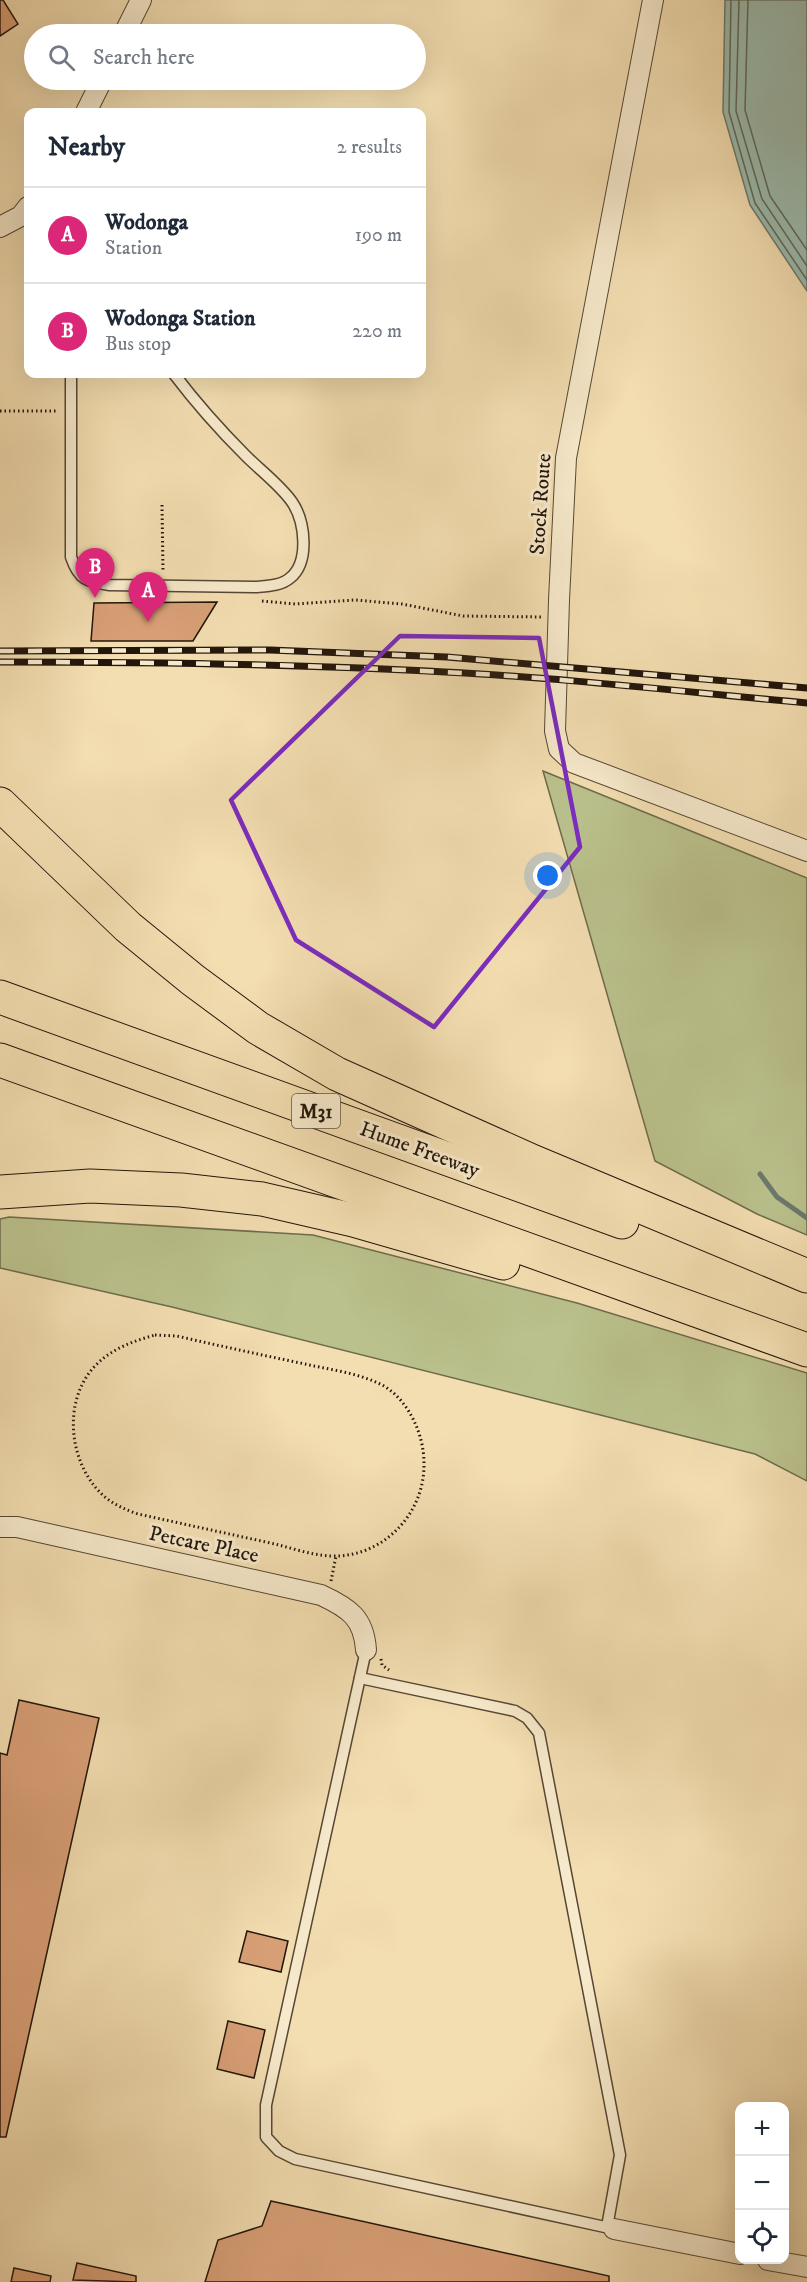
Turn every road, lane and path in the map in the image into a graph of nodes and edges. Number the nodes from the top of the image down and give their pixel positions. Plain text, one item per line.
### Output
1 (141, 0) edge
2 (654, 0) edge
3 (129, 24) edge
4 (97, 90) edge
5 (88, 108) edge
6 (24, 214) edge
7 (0, 227) edge
8 (71, 378) edge
9 (177, 378) edge
10 (0, 411) edge
11 (62, 411) dead end
12 (162, 505) dead end
13 (163, 586) junction
14 (256, 601) dead end
15 (558, 618) junction
16 (0, 782) edge
17 (0, 804) edge
18 (807, 851) edge
19 (65, 864) junction
20 (0, 997) edge
21 (0, 1060) edge
22 (0, 1192) edge
23 (807, 1276) edge
24 (616, 1283) junction
25 (807, 1289) edge
26 (807, 1350) edge
27 (0, 1527) edge
28 (336, 1556) junction
29 (337, 1585) dead end
30 (373, 1650) junction
31 (389, 1670) dead end
32 (360, 1678) junction
33 (610, 2228) junction
34 (735, 2253) edge
35 (789, 2263) edge
36 (807, 2267) edge

1 - 3 street
2 - 15 street, Stock Route
4 - 5 street
6 - 7 street
8 - 13 lane
9 - 13 lane
10 - 11 path
12 - 13 path
14 - 15 path
15 - 18 street, Stock Route
16 - 19 highway
17 - 19 highway
19 - 23 highway
20 - 25 highway, Hume Freeway / M31
21 - 24 highway
22 - 24 highway
24 - 26 highway
27 - 30 street, Petcare Place
28 - 28 path
28 - 29 path
30 - 31 path
30 - 32 lane
32 - 33 lane
32 - 33 lane
33 - 34 street
35 - 36 street

